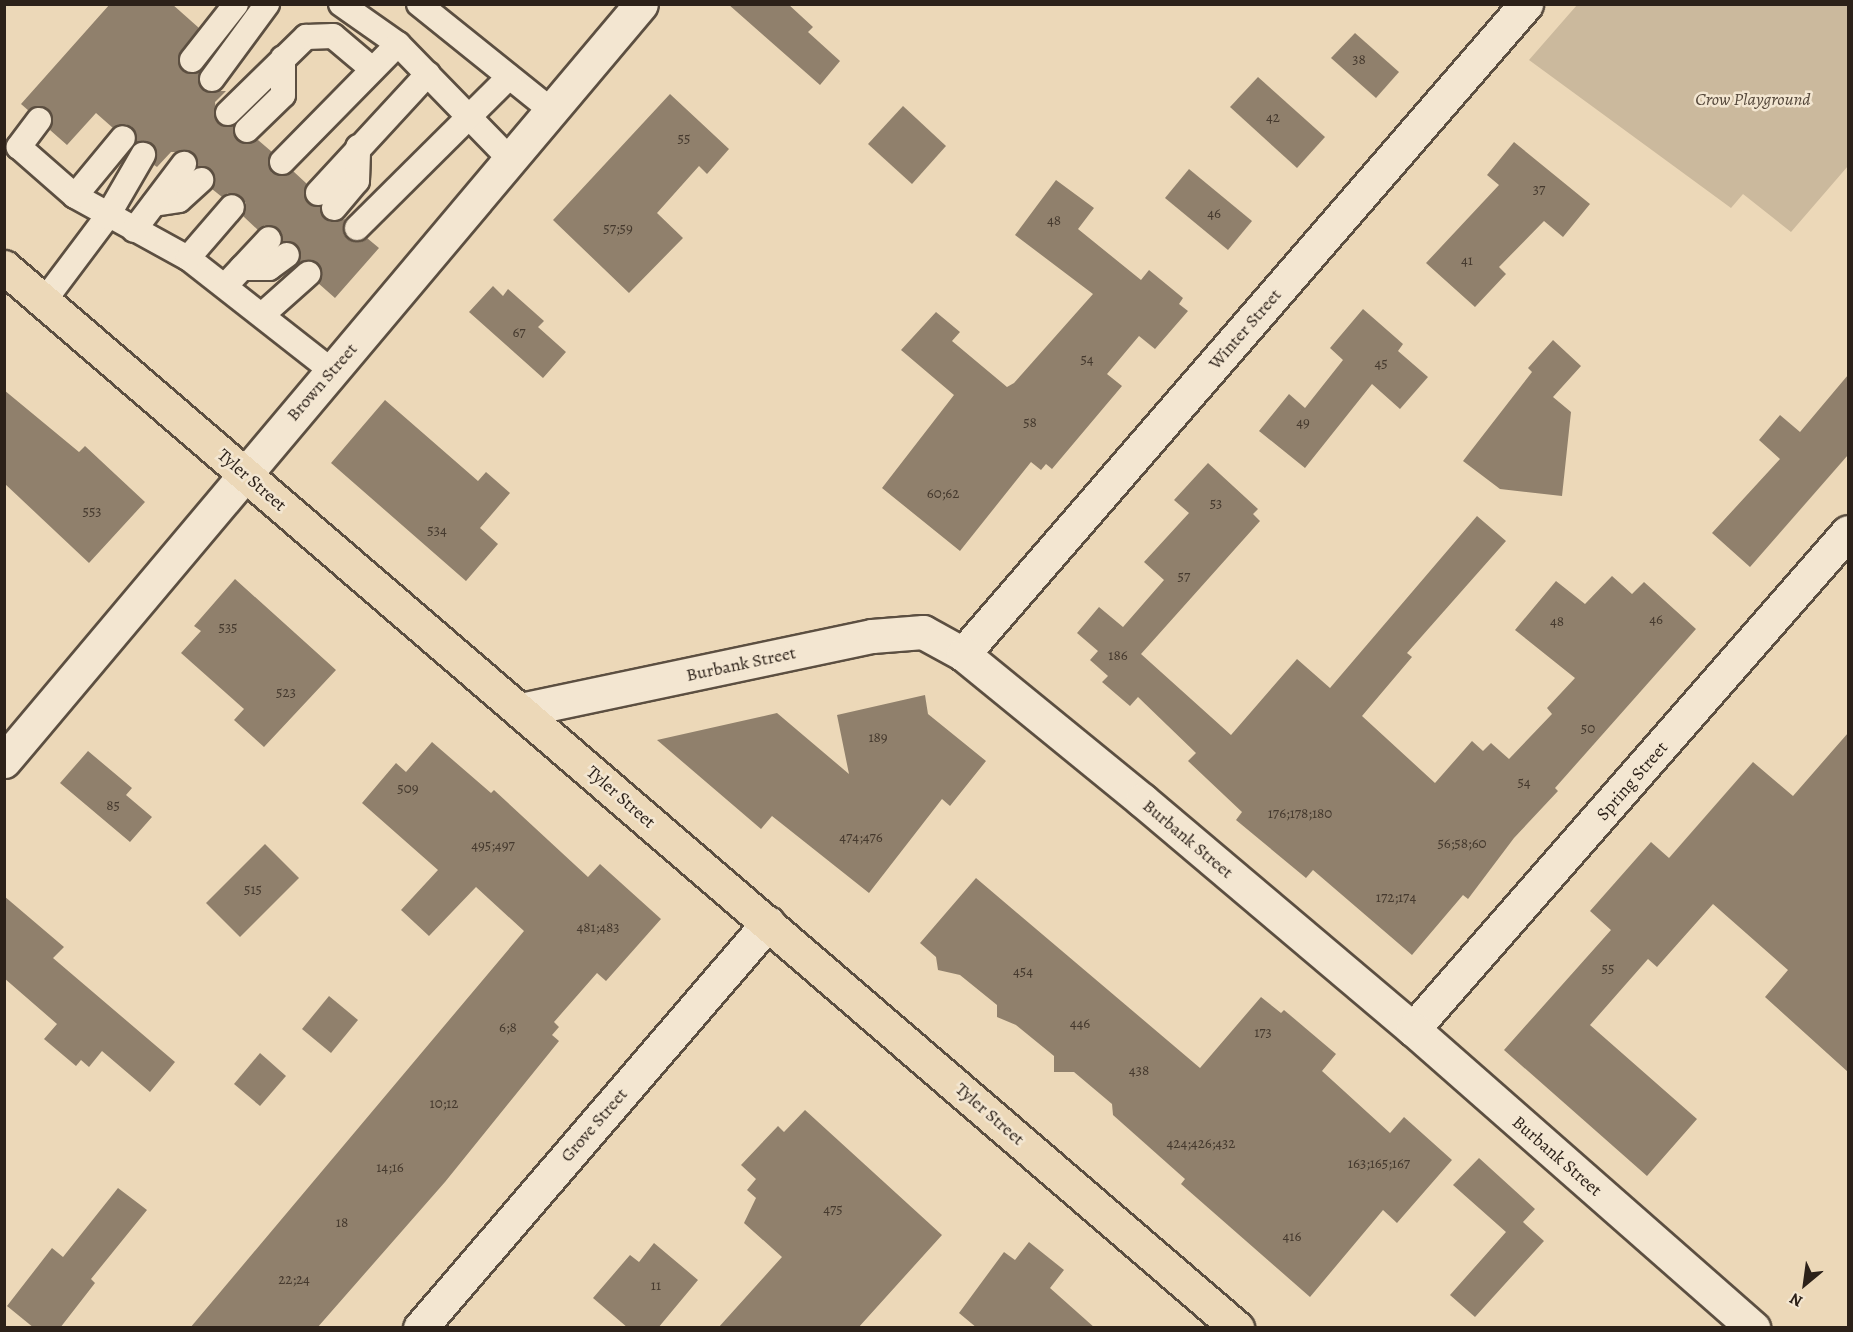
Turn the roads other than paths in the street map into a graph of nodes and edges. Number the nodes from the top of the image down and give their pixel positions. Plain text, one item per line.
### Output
1 (236, 4) edge
2 (267, 4) edge
3 (341, 4) edge
4 (418, 4) edge
5 (641, 4) edge
6 (1526, 4) edge
7 (398, 44) junction
8 (283, 58) junction
9 (192, 60) dead end
10 (372, 69) junction
11 (428, 74) junction
12 (509, 77) junction
13 (213, 79) dead end
14 (552, 111) junction
15 (228, 114) dead end
16 (468, 117) junction
17 (39, 120) dead end
18 (247, 130) dead end
19 (123, 138) dead end
20 (143, 155) dead end
21 (511, 160) junction
22 (282, 162) dead end
23 (193, 172) dead end
24 (75, 196) junction
25 (326, 201) dead end
26 (232, 207) dead end
27 (107, 217) junction
28 (357, 228) dead end
29 (134, 230) junction
30 (269, 239) dead end
31 (287, 255) dead end
32 (188, 258) junction
33 (4, 267) edge
34 (242, 268) junction
35 (308, 274) dead end
36 (225, 286) junction
37 (44, 301) junction
38 (262, 315) junction
39 (332, 371) junction
40 (244, 473) junction
41 (1848, 532) edge
42 (963, 654) junction
43 (521, 710) junction
44 (4, 761) edge
45 (768, 923) junction
46 (1413, 1029) junction
47 (420, 1328) edge
48 (1237, 1328) edge
49 (1753, 1328) edge

1 - 9 lane
2 - 13 lane
3 - 7 lane
4 - 12 lane
5 - 14 street, Brown Street
6 - 42 street, Winter Street
7 - 10 lane
7 - 11 lane
8 - 10 lane
8 - 15 lane
8 - 18 lane
10 - 22 lane
11 - 16 lane
11 - 25 lane
12 - 14 lane
12 - 16 lane
14 - 21 street, Brown Street
16 - 21 lane
16 - 28 lane
17 - 24 lane
19 - 24 lane
20 - 27 lane
21 - 39 street, Brown Street
23 - 29 lane
24 - 27 lane
26 - 32 lane
27 - 29 lane
27 - 37 lane
29 - 32 lane
30 - 34 lane
31 - 34 lane
32 - 36 lane
33 - 37 main road, Tyler Street
34 - 36 lane
35 - 38 lane
36 - 38 lane
37 - 40 main road, Tyler Street
38 - 39 lane
39 - 40 street, Brown Street
40 - 43 main road, Tyler Street
40 - 44 street, Brown Street
41 - 46 street, Spring Street
42 - 43 street, Burbank Street
42 - 46 street, Burbank Street
43 - 45 main road, Tyler Street
45 - 47 street, Grove Street
45 - 48 main road, Tyler Street
46 - 49 street, Burbank Street

